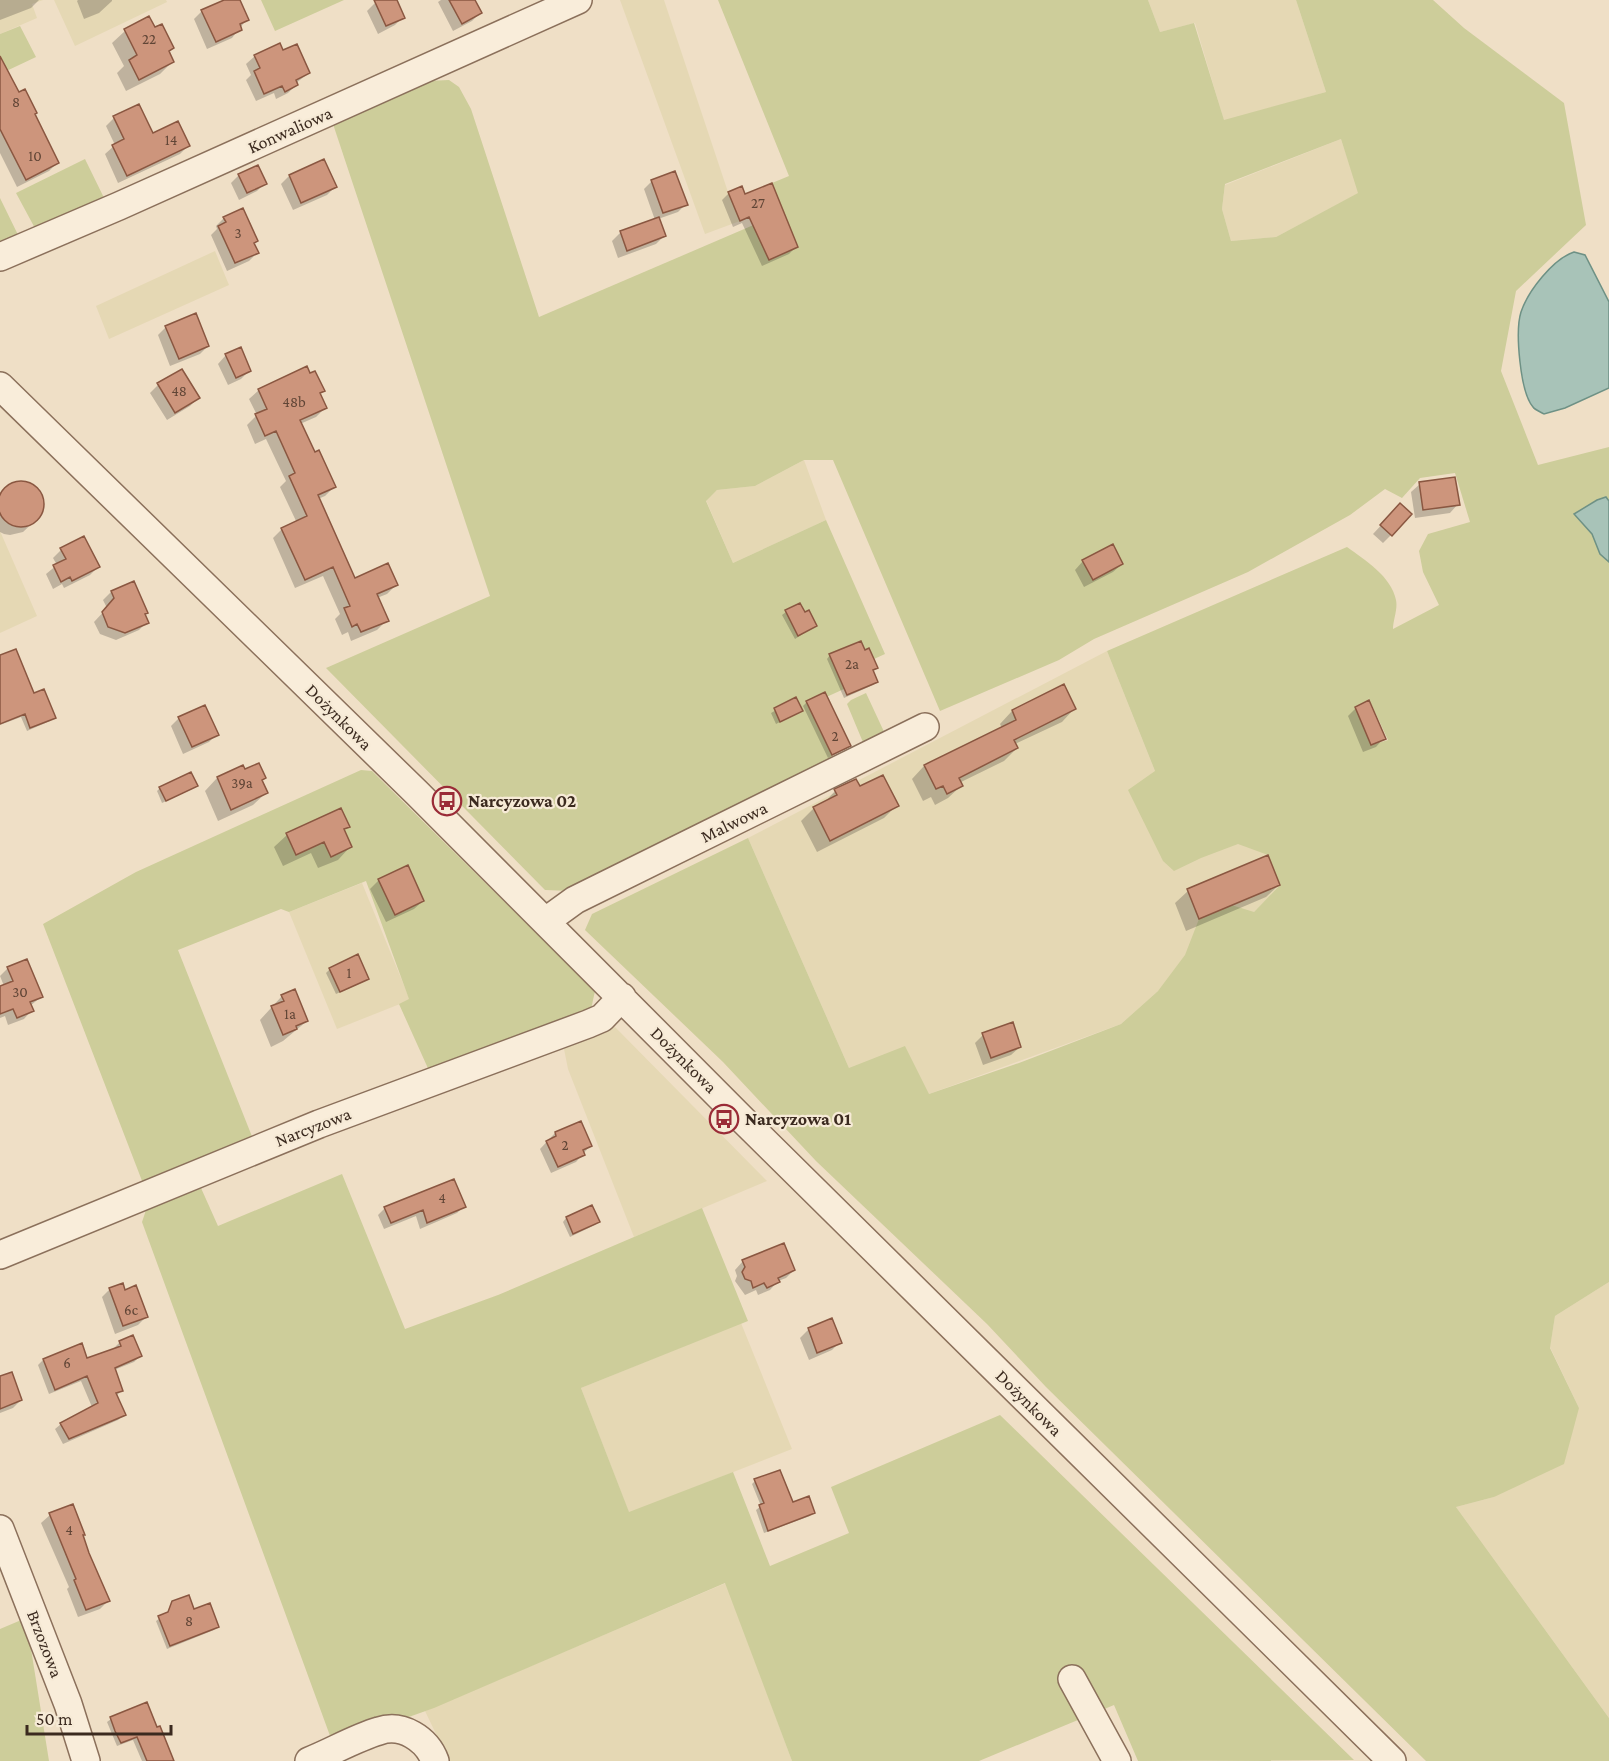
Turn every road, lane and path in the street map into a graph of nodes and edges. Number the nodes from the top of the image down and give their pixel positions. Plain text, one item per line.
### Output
1 (578, 0) edge
2 (0, 257) edge
3 (0, 386) edge
4 (925, 727) dead end
5 (546, 921) junction
6 (622, 998) junction
7 (0, 1254) edge
8 (0, 1529) edge
9 (1072, 1680) dead end
10 (86, 1761) edge
11 (309, 1761) edge
12 (435, 1761) edge
13 (1117, 1761) edge
14 (1392, 1761) edge

1 - 2 street, Konwaliowa
3 - 5 street, Dożynkowa
4 - 5 street, Malwowa
5 - 6 street, Dożynkowa
6 - 7 street, Narcyzowa
6 - 14 street, Dożynkowa
8 - 10 street, Brzozowa
9 - 13 street
11 - 12 street

